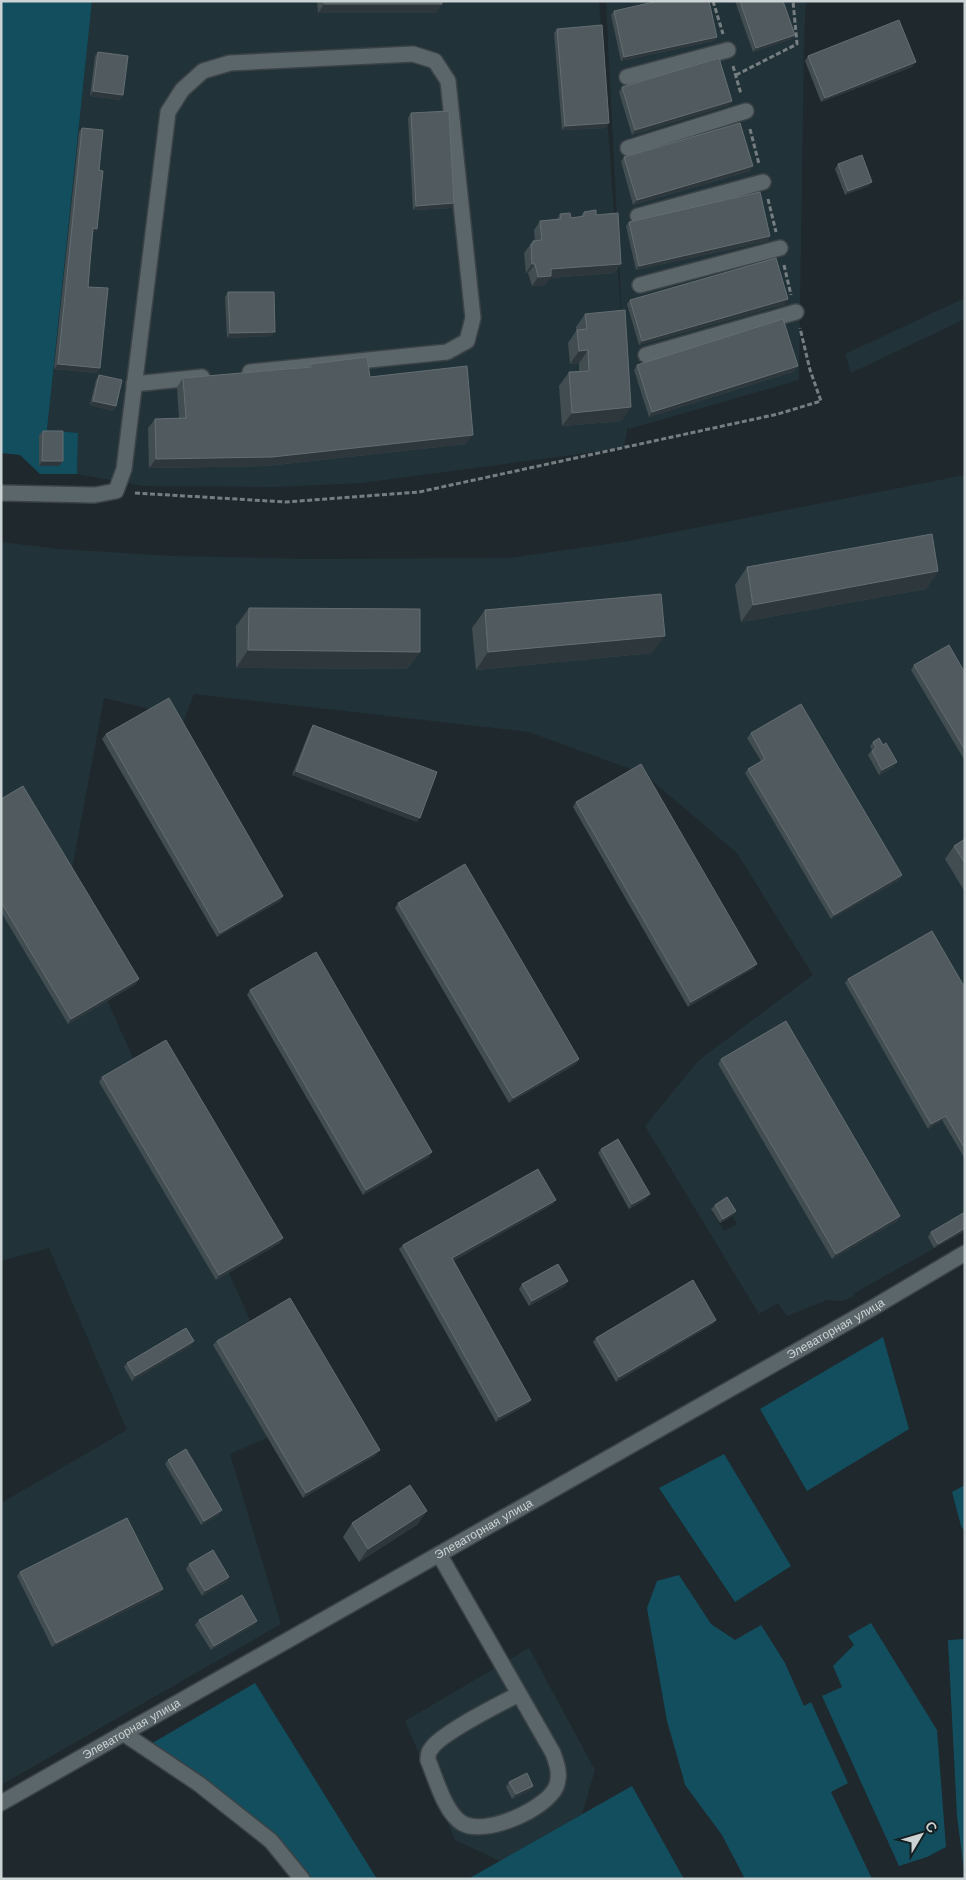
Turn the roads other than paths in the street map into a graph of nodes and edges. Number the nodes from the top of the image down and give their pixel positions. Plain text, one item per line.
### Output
1 (728, 50) road end
2 (627, 77) dead end
3 (746, 111) road end
4 (628, 148) dead end
5 (763, 182) road end
6 (638, 216) dead end
7 (780, 248) road end
8 (640, 285) dead end
9 (796, 312) road end
10 (646, 355) dead end
11 (232, 374) edge
12 (212, 376) edge
13 (134, 384) junction
14 (1, 493) edge
15 (965, 1254) edge
16 (439, 1554) junction
17 (519, 1694) junction
18 (123, 1733) junction
19 (1, 1803) edge
20 (302, 1879) edge

1 - 2 street
3 - 4 street
5 - 6 street
7 - 8 street
9 - 10 street
11 - 13 street
12 - 13 street
13 - 14 street
15 - 16 street, Элеваторная улица
16 - 17 street
16 - 18 street, Элеваторная улица
17 - 17 street
18 - 19 street, Элеваторная улица
18 - 20 street

